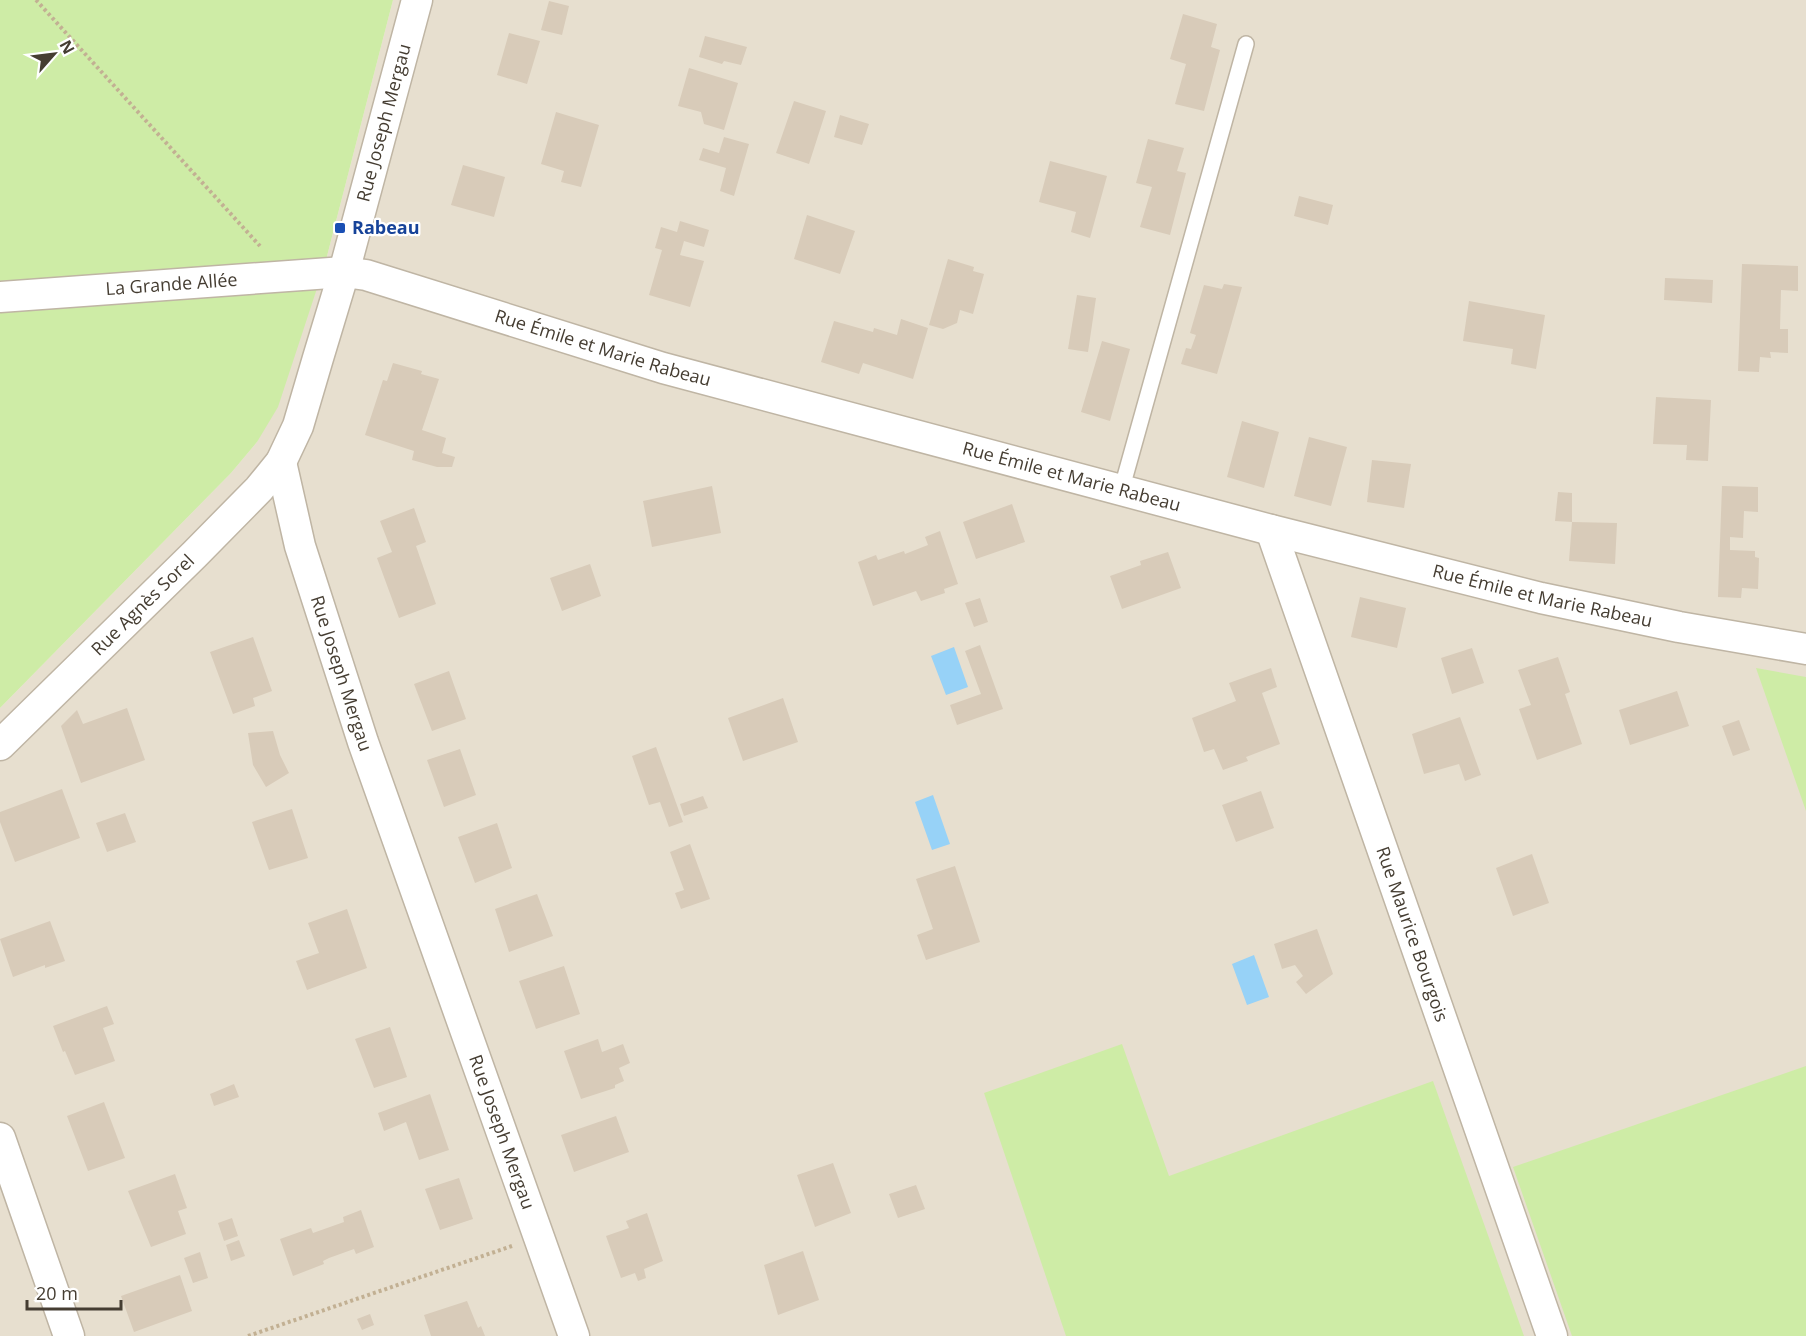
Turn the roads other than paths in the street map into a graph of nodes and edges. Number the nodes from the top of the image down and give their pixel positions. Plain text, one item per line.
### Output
1 (417, 0) edge
2 (1246, 44) dead end
3 (344, 272) junction
4 (0, 297) edge
5 (281, 462) junction
6 (1121, 491) junction
7 (1271, 530) junction
8 (1806, 649) edge
9 (0, 745) edge
10 (0, 1138) edge
11 (69, 1336) edge
12 (574, 1336) edge
13 (1552, 1336) edge

1 - 3 street, Rue Joseph Mergau
2 - 6 lane
3 - 4 street, La Grande Allée
3 - 5 street, Rue Joseph Mergau
3 - 6 street, Rue Émile et Marie Rabeau
5 - 9 street, Rue Agnès Sorel
5 - 12 street, Rue Joseph Mergau
6 - 7 street, Rue Émile et Marie Rabeau
7 - 8 street, Rue Émile et Marie Rabeau
7 - 13 street, Rue Maurice Bourgois
10 - 11 street

